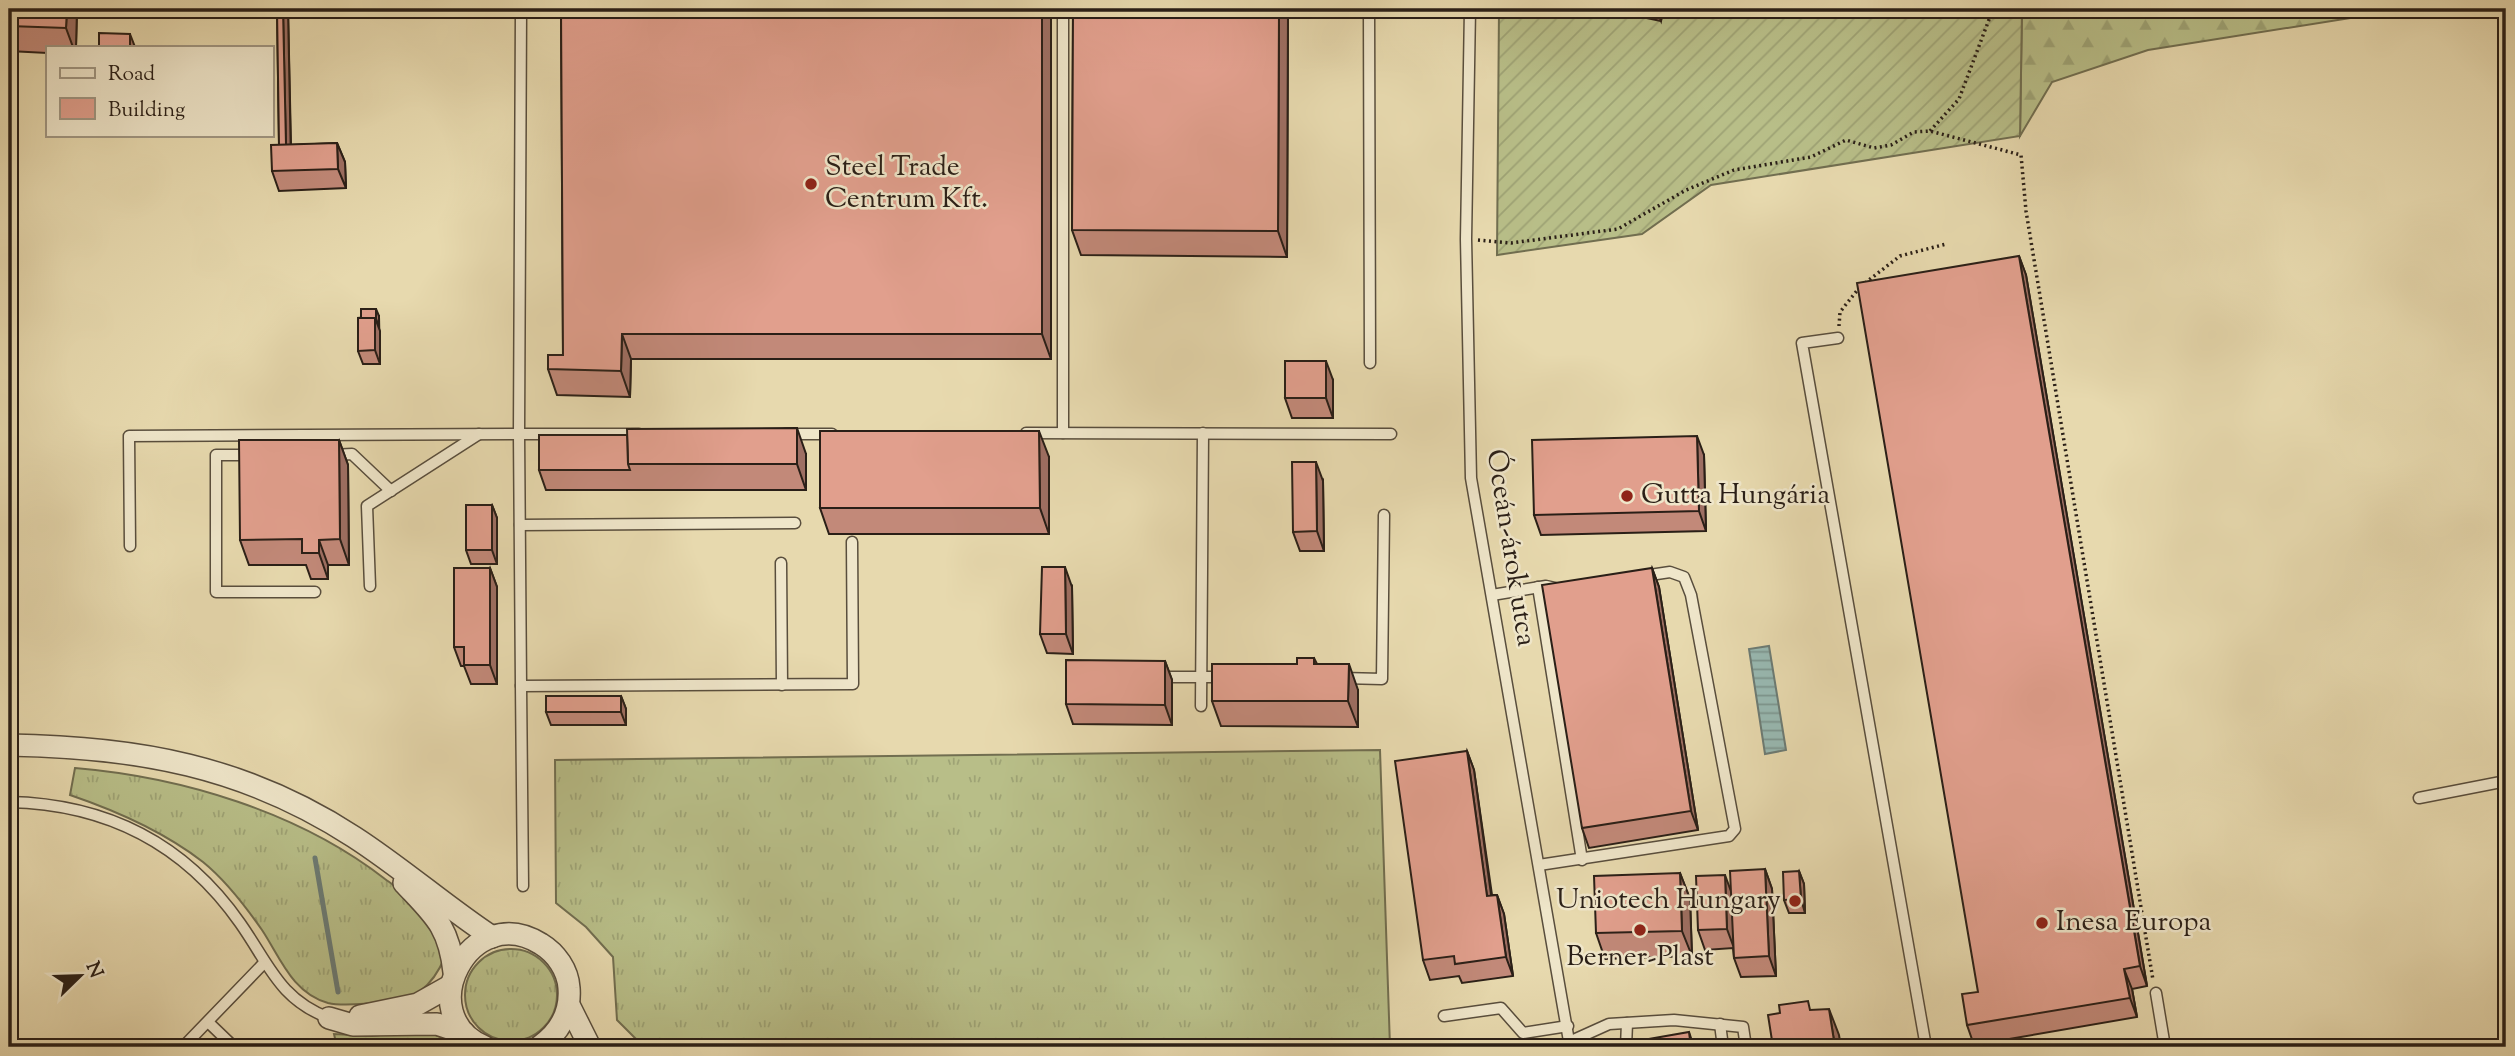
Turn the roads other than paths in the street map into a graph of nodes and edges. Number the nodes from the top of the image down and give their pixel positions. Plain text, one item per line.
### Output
1 (521, 9) edge
2 (1063, 9) edge
3 (1369, 9) edge
4 (1470, 9) edge
5 (1838, 338) road end
6 (1370, 363) dead end
7 (1008, 433) edge
8 (1063, 433) junction
9 (1203, 433) junction
10 (1391, 433) dead end
11 (479, 434) junction
12 (519, 434) junction
13 (645, 434) edge
14 (770, 434) edge
15 (840, 434) edge
16 (270, 455) edge
17 (325, 455) edge
18 (391, 491) junction
19 (1384, 516) dead end
20 (795, 523) dead end
21 (520, 525) junction
22 (852, 542) dead end
23 (130, 546) dead end
24 (781, 563) dead end
25 (1633, 578) edge
26 (370, 586) dead end
27 (1538, 587) junction
28 (1571, 587) edge
29 (315, 592) dead end
30 (1492, 595) junction
31 (1147, 677) edge
32 (1201, 677) junction
33 (1243, 677) edge
34 (1327, 678) edge
35 (782, 685) junction
36 (521, 686) junction
37 (1201, 706) dead end
38 (9, 745) edge
39 (2506, 781) edge
40 (2419, 798) dead end
41 (9, 802) edge
42 (379, 855) junction
43 (1582, 860) junction
44 (1539, 865) junction
45 (523, 886) dead end
46 (492, 937) junction
47 (263, 964) junction
48 (452, 979) junction
49 (2156, 993) road end
50 (569, 1005) junction
51 (1444, 1016) dead end
52 (329, 1018) junction
53 (208, 1022) junction
54 (1627, 1023) junction
55 (1720, 1024) junction
56 (1568, 1026) junction
57 (475, 1043) edge
58 (1570, 1044) edge
59 (183, 1047) edge
60 (234, 1047) edge
61 (539, 1047) edge
62 (590, 1047) edge
63 (1626, 1047) edge
64 (1723, 1047) edge
65 (1746, 1047) edge
66 (1926, 1047) edge
67 (2165, 1047) edge

1 - 12 lane
2 - 8 lane
3 - 6 lane
4 - 30 lane, Óceán-árok utca
5 - 66 lane
7 - 8 lane
8 - 9 lane
9 - 10 lane
9 - 32 lane
11 - 12 lane
11 - 18 lane
11 - 23 lane
12 - 13 lane
12 - 21 lane
14 - 15 lane
16 - 29 lane
17 - 18 lane
18 - 26 lane
19 - 34 lane
20 - 21 lane
21 - 36 lane
22 - 35 lane
24 - 35 lane
25 - 43 lane
27 - 28 lane
27 - 30 lane
27 - 43 lane
30 - 44 lane, Óceán-árok utca
31 - 32 lane
32 - 33 lane
32 - 37 lane
35 - 36 lane
36 - 45 lane
38 - 42 street
39 - 40 lane
41 - 47 lane
42 - 46 street
42 - 48 street
43 - 44 lane
44 - 56 lane, Óceán-árok utca
46 - 48 street
46 - 50 street
47 - 52 lane
47 - 53 lane
48 - 52 street
48 - 57 street
49 - 67 lane
50 - 61 street
50 - 62 street
51 - 56 lane
52 - 57 street
53 - 59 lane
53 - 60 lane
54 - 55 lane
54 - 58 lane
54 - 63 lane
55 - 64 lane
55 - 65 lane
56 - 58 lane, Óceán-árok utca

